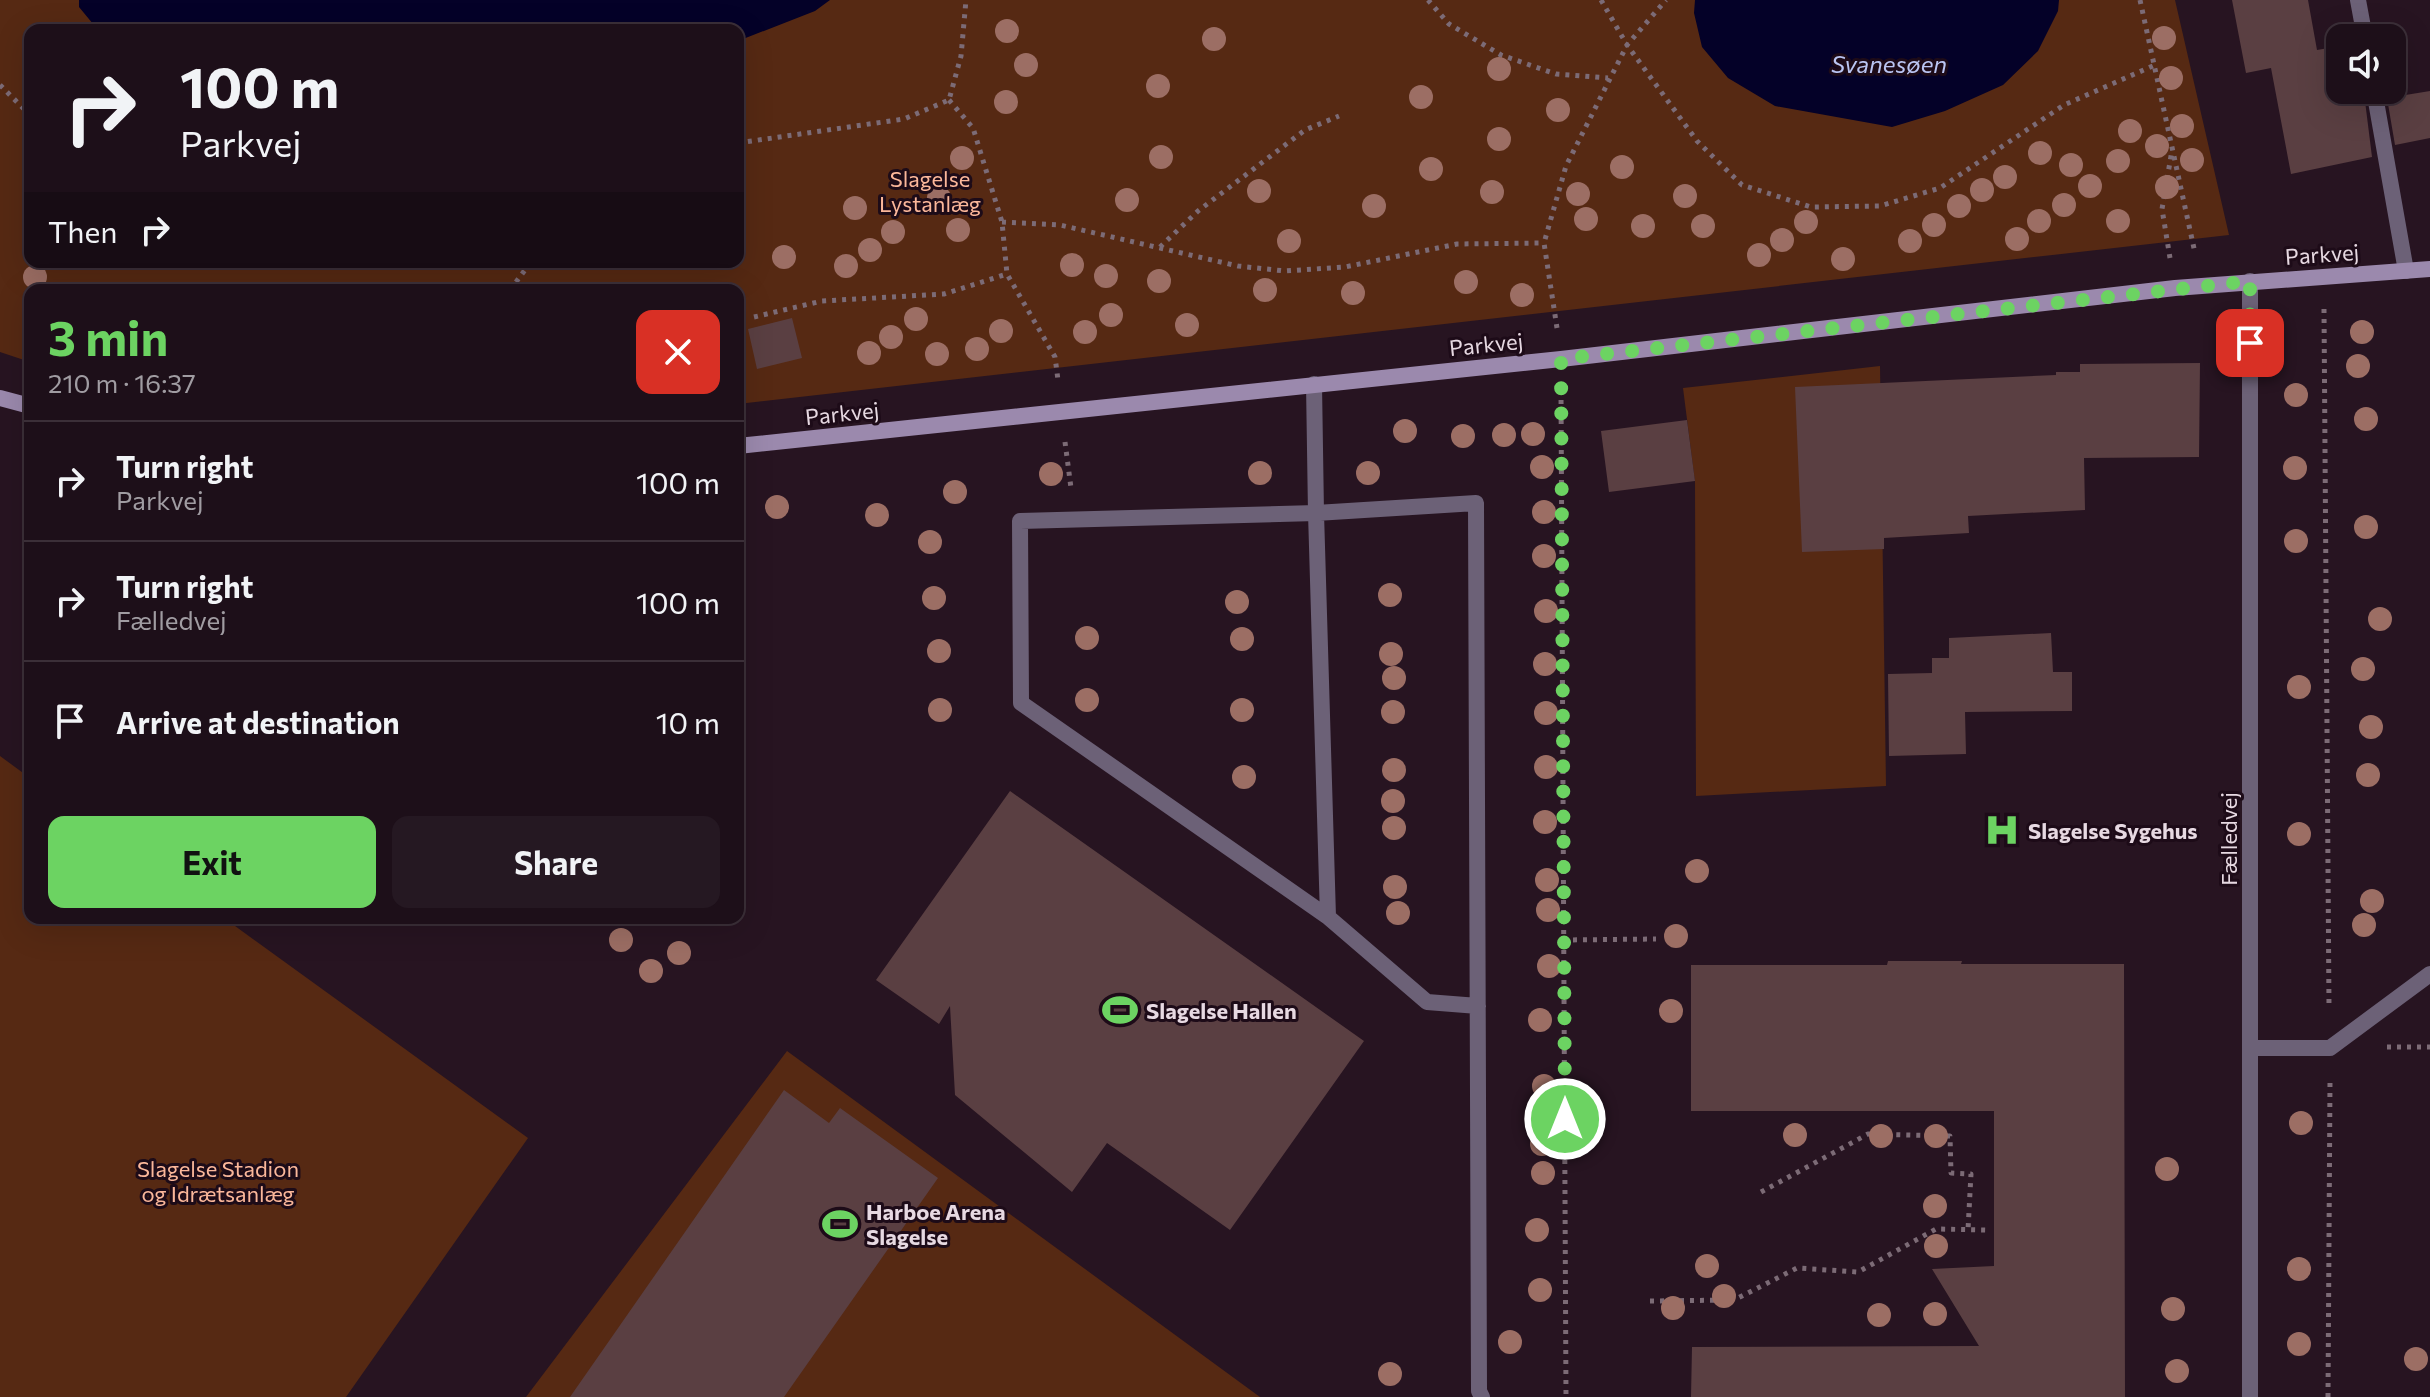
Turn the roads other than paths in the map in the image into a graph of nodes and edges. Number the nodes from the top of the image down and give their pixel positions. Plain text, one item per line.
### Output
1 (2358, 0) edge
2 (2362, 24) edge
3 (2376, 104) edge
4 (2430, 269) edge
5 (2406, 271) junction
6 (2250, 281) junction
7 (1314, 384) junction
8 (0, 398) edge
9 (24, 404) edge
10 (744, 445) edge
11 (1316, 513) junction
12 (1328, 917) junction
13 (2430, 974) edge
14 (1478, 1006) junction
15 (2252, 1048) junction
16 (1482, 1397) edge
17 (2250, 1397) edge

1 - 2 street
3 - 5 street
4 - 5 street, Parkvej
5 - 6 street, Parkvej
6 - 7 street, Parkvej
6 - 15 street, Fælledvej
7 - 10 street, Parkvej
7 - 11 street
8 - 9 street
11 - 12 street
11 - 12 street
11 - 14 street
12 - 14 street
13 - 15 street
14 - 16 street
15 - 17 street, Fælledvej

